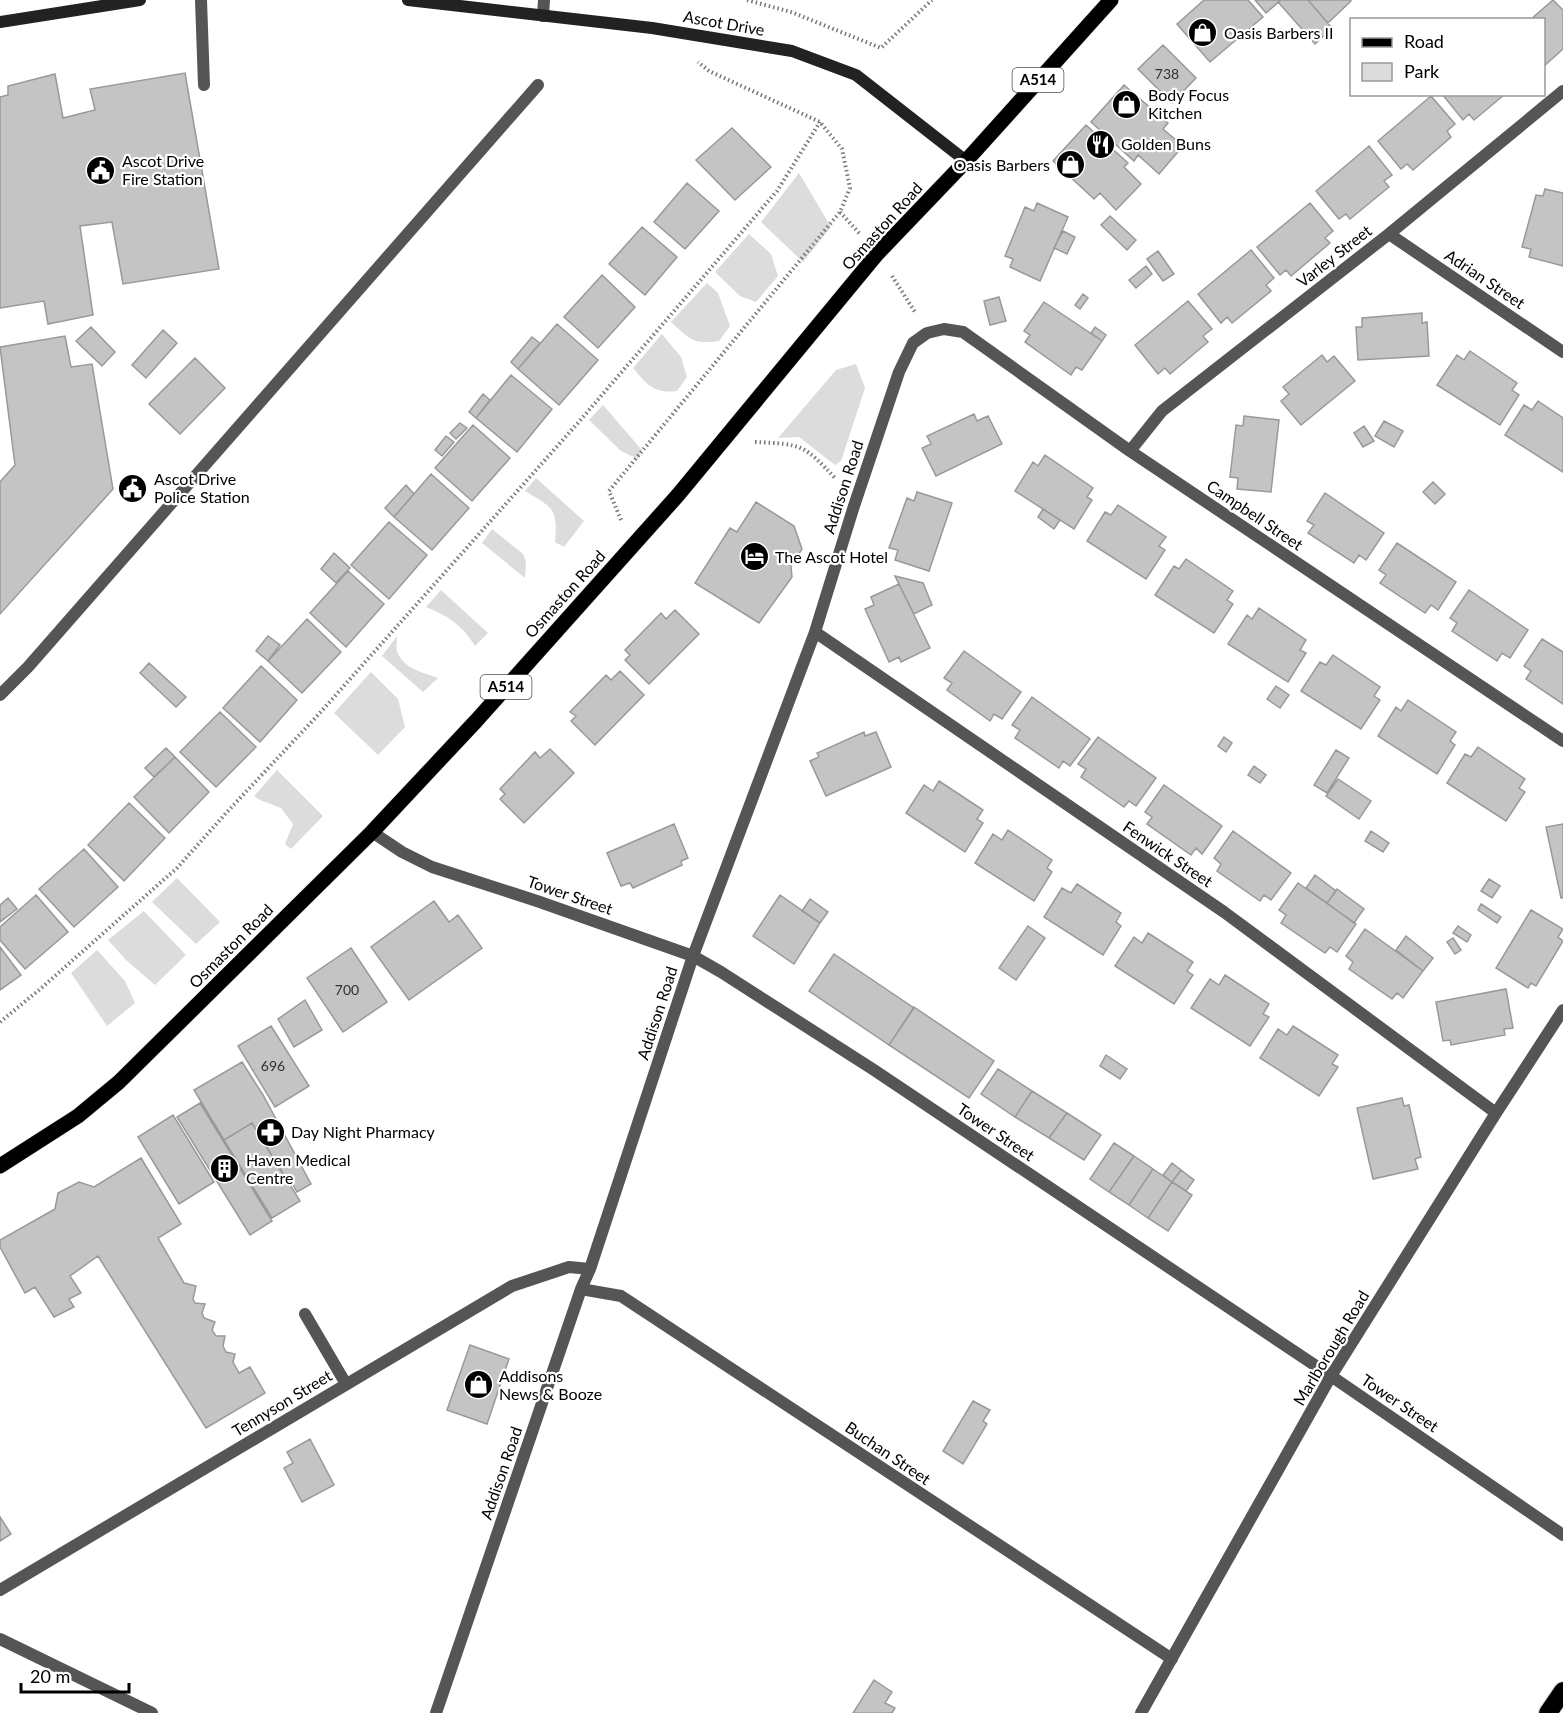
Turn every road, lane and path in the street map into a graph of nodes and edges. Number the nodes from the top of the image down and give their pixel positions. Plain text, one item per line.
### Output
1 (140, 0) edge
2 (201, 0) edge
3 (408, 0) edge
4 (544, 0) edge
5 (747, 0) edge
6 (932, 0) edge
7 (1111, 0) edge
8 (119, 1) edge
9 (543, 16) junction
10 (0, 22) edge
11 (693, 59) dead end
12 (204, 85) dead end
13 (538, 85) dead end
14 (1563, 91) edge
15 (820, 122) junction
16 (966, 161) junction
17 (1389, 234) junction
18 (927, 333) joint
19 (1563, 352) edge
20 (724, 441) junction
21 (1130, 451) junction
22 (853, 509) junction
23 (632, 547) junction
24 (815, 632) junction
25 (0, 695) edge
26 (1563, 741) edge
27 (372, 832) junction
28 (693, 956) junction
29 (1563, 1010) edge
30 (0, 1022) edge
31 (1496, 1113) junction
32 (0, 1166) edge
33 (590, 1269) junction
34 (581, 1289) junction
35 (305, 1314) dead end
36 (1331, 1376) junction
37 (346, 1384) junction
38 (1563, 1535) edge
39 (0, 1590) edge
40 (0, 1639) edge
41 (1172, 1659) junction
42 (1563, 1691) edge
43 (152, 1713) edge
44 (436, 1713) edge
45 (1141, 1713) edge
46 (1548, 1713) edge

1 - 8 street
2 - 12 street
3 - 9 street, Ascot Drive
4 - 9 street
5 - 6 path
7 - 16 main road, Osmaston Road / A514
8 - 10 street
9 - 16 street, Ascot Drive
11 - 15 path
13 - 25 street
14 - 17 street, Varley Street
15 - 23 path
15 - 30 path
16 - 20 main road, Osmaston Road / A514
17 - 19 street, Adrian Street
17 - 21 street, Varley Street
18 - 21 street, Campbell Street
18 - 22 street, Addison Road
20 - 22 path
20 - 23 main road, Osmaston Road / A514
21 - 26 street, Campbell Street
22 - 24 street, Addison Road
23 - 27 main road, Osmaston Road / A514
24 - 28 street, Addison Road
24 - 31 street, Fenwick Street
27 - 28 street, Tower Street
27 - 32 main road, Osmaston Road / A514
28 - 33 street, Addison Road
28 - 36 street, Tower Street
29 - 31 street, Marlborough Road
31 - 36 street, Marlborough Road
33 - 34 street, Addison Road
33 - 37 street, Tennyson Street
34 - 41 street, Buchan Street
34 - 44 street, Addison Road
35 - 37 street
36 - 38 street, Tower Street
36 - 41 street, Marlborough Road
37 - 39 street, Tennyson Street
40 - 43 street
41 - 45 street, Marlborough Road
42 - 46 highway

